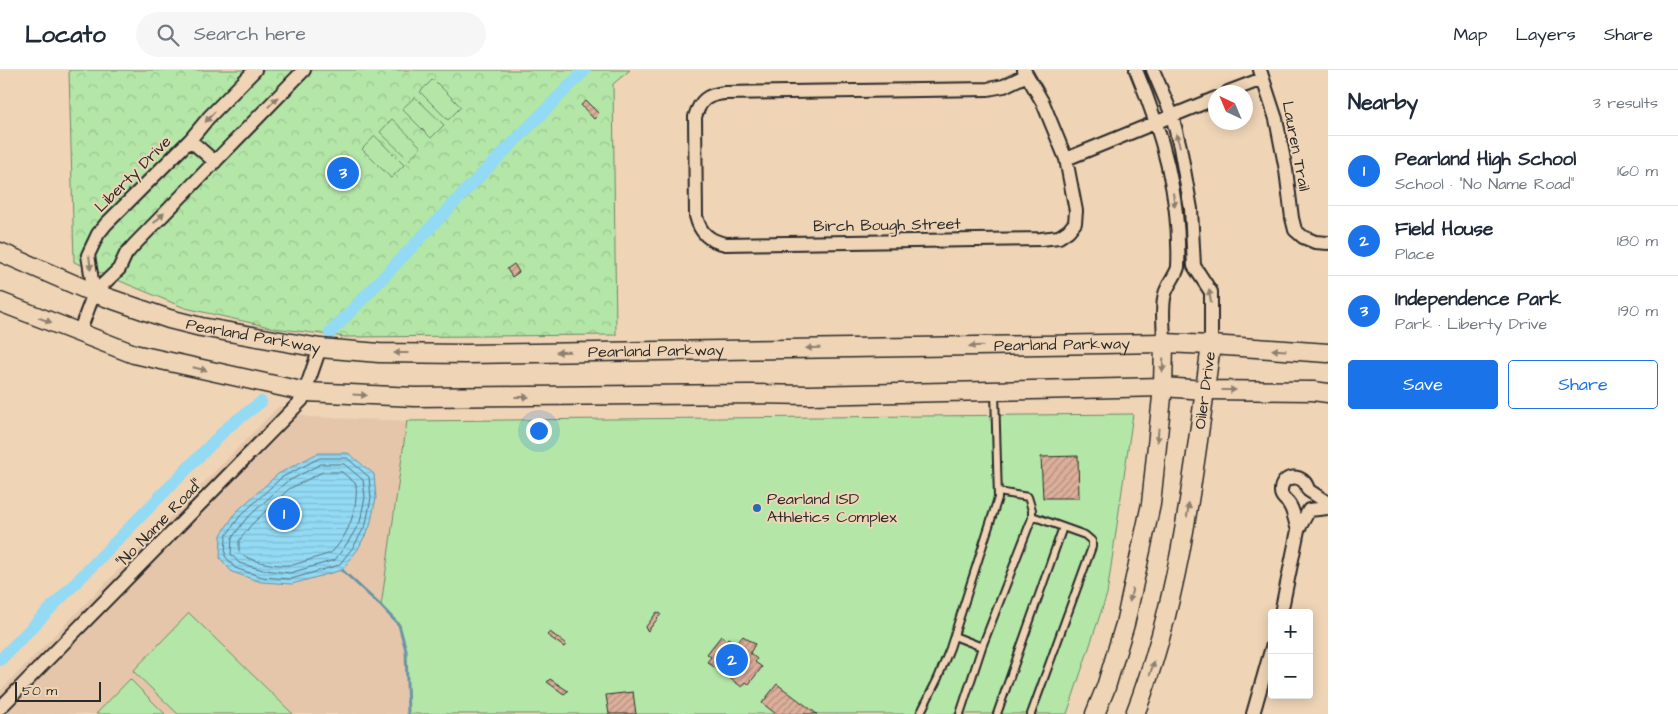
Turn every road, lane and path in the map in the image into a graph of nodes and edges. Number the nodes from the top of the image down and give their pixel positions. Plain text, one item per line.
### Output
1 (255, 70) edge
2 (304, 70) edge
3 (1136, 70) edge
4 (1153, 70) edge
5 (1026, 73) edge
6 (1261, 74) edge
7 (1241, 85) edge
8 (1208, 101) edge
9 (1172, 115) junction
10 (1156, 122) junction
11 (190, 140) junction
12 (1066, 159) junction
13 (214, 162) junction
14 (1328, 243) edge
15 (0, 252) edge
16 (94, 293) junction
17 (0, 302) edge
18 (79, 333) junction
19 (1164, 343) junction
20 (1211, 345) junction
21 (320, 348) junction
22 (1328, 353) edge
23 (1163, 386) junction
24 (1205, 390) junction
25 (995, 391) junction
26 (306, 392) junction
27 (1328, 392) edge
28 (998, 492) junction
29 (1328, 503) edge
30 (1328, 508) edge
31 (1032, 516) junction
32 (1063, 527) junction
33 (1298, 530) junction
34 (1283, 609) edge
35 (954, 636) junction
36 (982, 647) junction
37 (1270, 654) edge
38 (0, 708) edge
39 (920, 714) edge
40 (960, 714) edge
41 (997, 714) edge
42 (1031, 714) edge
43 (1095, 714) edge
44 (1135, 714) edge
45 (1253, 714) edge

1 -> 11 street
13 -> 2 street
3 - 10 street
4 - 9 street, Oiler Drive
5 - 12 street
5 - 12 street, Birch Bough Street
6 - 7 street
6 - 14 street, Lauren Trail
8 - 9 street
9 - 10 street
20 -> 9 street, Oiler Drive
10 - 12 street
10 -> 19 street
11 - 13 street, Liberty Drive
11 -> 16 street, Liberty Drive
16 -> 13 street
15 - 16 main road, Pearland Parkway
16 - 18 street
16 - 21 main road, Pearland Parkway
17 -> 18 main road
18 -> 26 main road
19 - 20 main road, Pearland Parkway
19 -> 21 main road, Pearland Parkway
19 -> 23 main road
22 -> 20 main road, Pearland Parkway
20 - 24 main road, Oiler Drive
21 - 26 street, "No Name Road"
23 - 24 main road
23 - 25 main road
23 -> 43 main road
24 -> 27 main road
44 -> 24 main road, Oiler Drive
26 -> 25 main road
25 - 28 lane
26 - 38 street, "No Name Road"
28 - 31 lane
28 - 35 lane
29 - 33 street
30 - 33 street
31 - 32 lane
31 - 36 lane
32 - 41 lane
32 - 42 lane
33 - 34 street
35 - 36 lane
35 - 39 lane
36 - 40 lane
37 - 45 street

